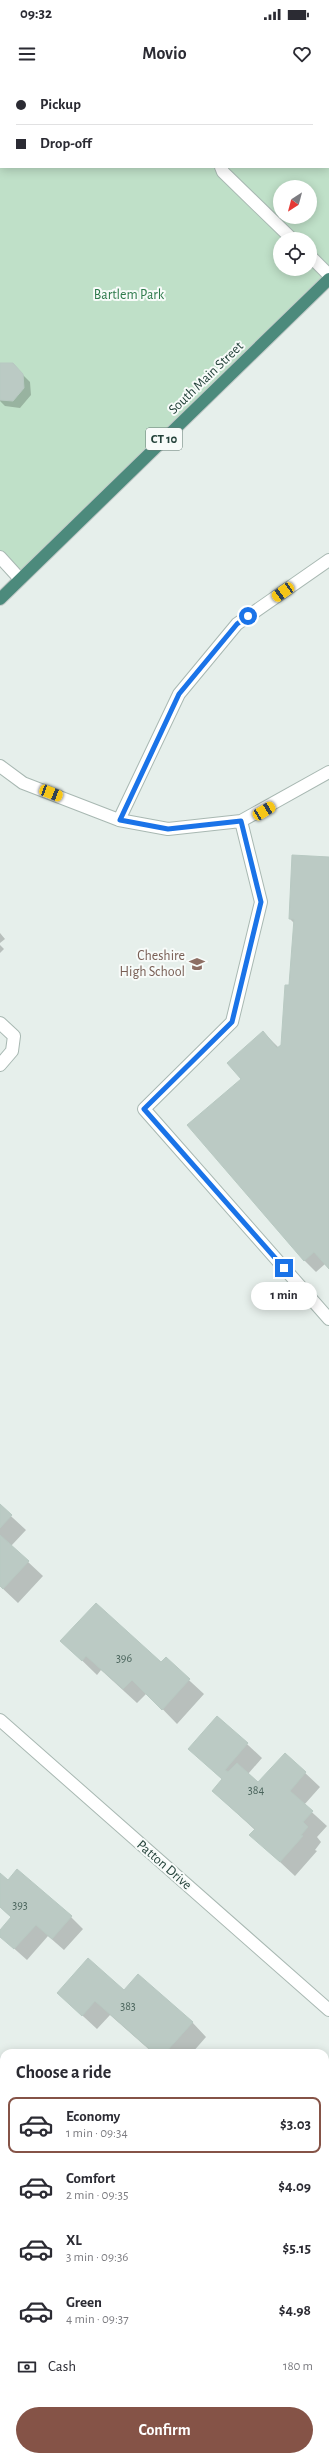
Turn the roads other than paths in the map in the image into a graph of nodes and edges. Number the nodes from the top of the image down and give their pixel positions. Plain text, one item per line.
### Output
1 (221, 168) edge
2 (285, 232) edge
3 (317, 263) edge
4 (329, 275) edge
5 (329, 279) edge
6 (0, 557) edge
7 (329, 560) edge
8 (20, 579) junction
9 (0, 600) edge
10 (0, 766) edge
11 (329, 772) edge
12 (120, 820) junction
13 (241, 821) junction
14 (0, 1023) edge
15 (0, 1065) edge
16 (329, 1319) edge
17 (0, 1720) edge
18 (329, 2010) edge

1 - 2 street
3 - 4 street
5 - 8 highway, South Main Street / CT 10
6 - 8 street
7 - 12 street
8 - 9 highway, South Main Street / CT 10
10 - 12 street
11 - 13 street
12 - 13 street
13 - 16 street
14 - 15 street
17 - 18 street, Patton Drive

